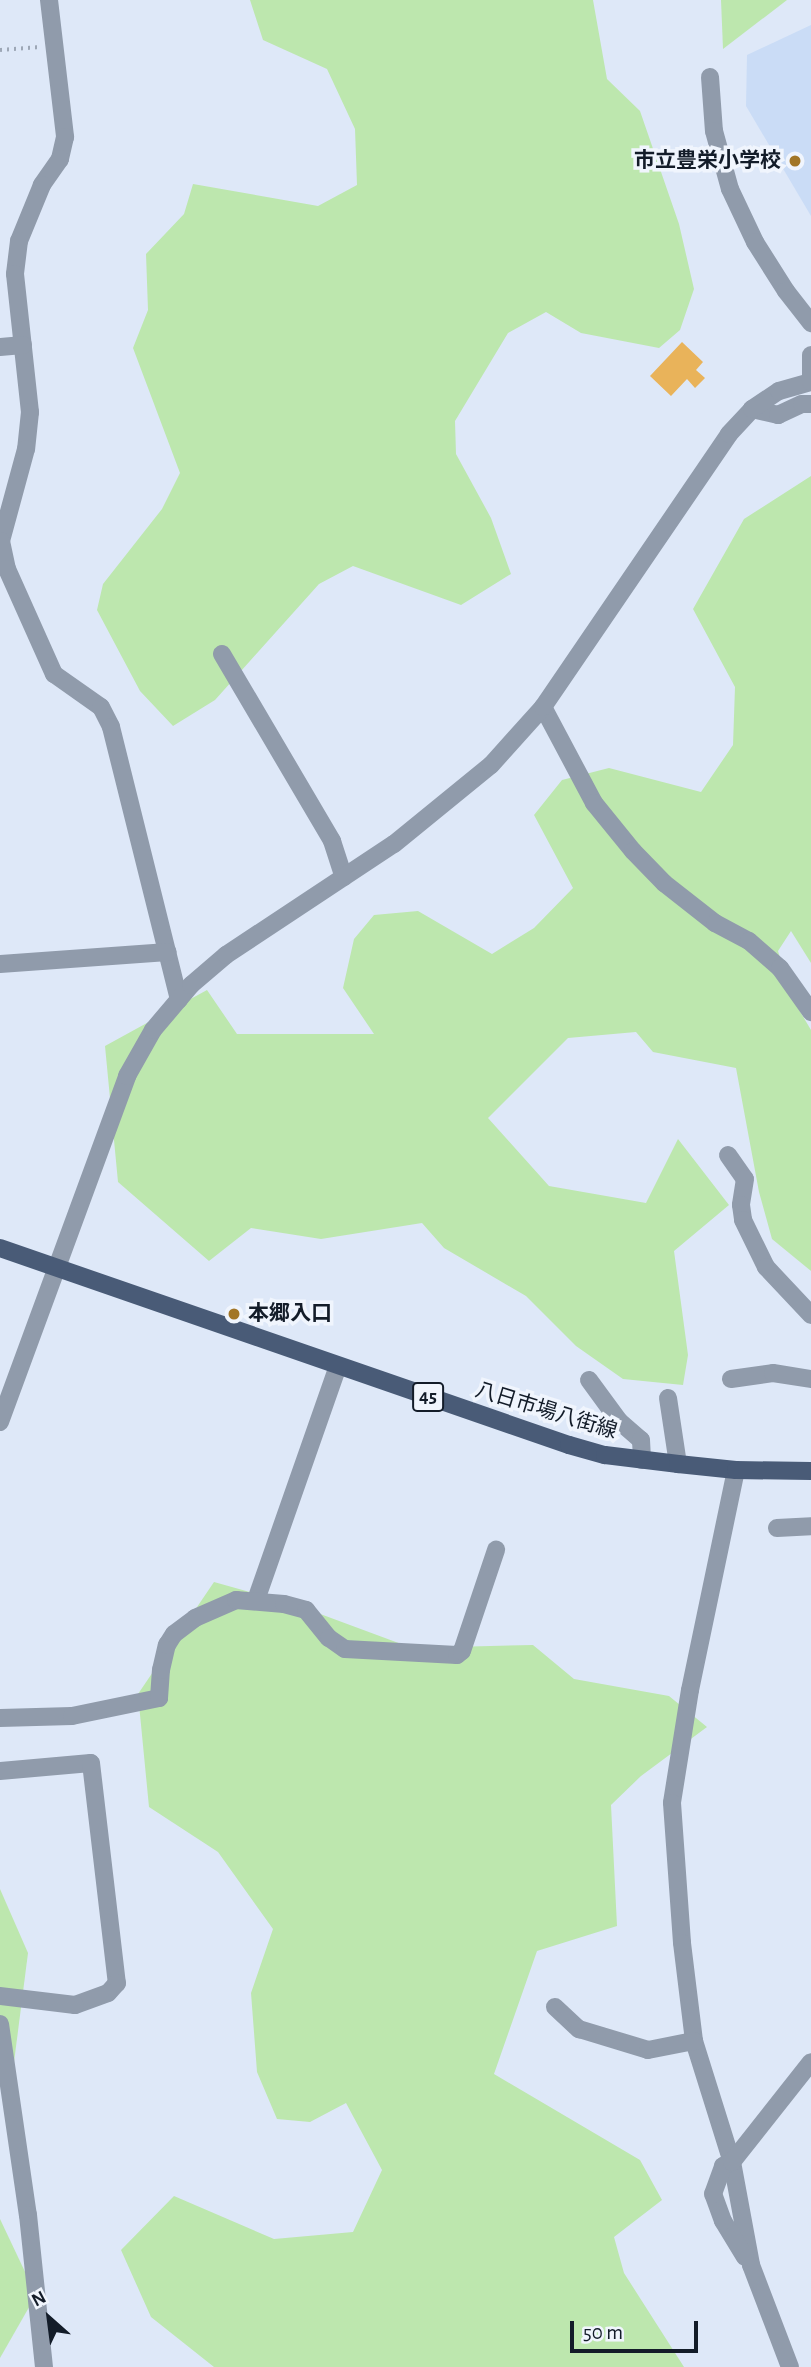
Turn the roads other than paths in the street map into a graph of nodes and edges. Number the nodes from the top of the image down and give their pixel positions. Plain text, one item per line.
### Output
1 (49, 0) edge
2 (710, 77) dead end
3 (811, 323) edge
4 (23, 345) junction
5 (0, 347) edge
6 (811, 355) edge
7 (811, 382) edge
8 (811, 404) edge
9 (752, 409) junction
10 (222, 654) dead end
11 (543, 707) junction
12 (344, 877) junction
13 (168, 952) junction
14 (0, 964) edge
15 (179, 1000) junction
16 (811, 1012) edge
17 (728, 1155) dead end
18 (0, 1248) edge
19 (57, 1268) junction
20 (811, 1315) edge
21 (338, 1366) junction
22 (731, 1379) dead end
23 (811, 1379) edge
24 (589, 1380) dead end
25 (668, 1398) dead end
26 (0, 1422) edge
27 (642, 1460) junction
28 (678, 1464) junction
29 (736, 1470) junction
30 (811, 1471) edge
31 (811, 1526) edge
32 (777, 1528) dead end
33 (496, 1550) dead end
34 (256, 1600) junction
35 (0, 1718) edge
36 (0, 1771) edge
37 (0, 1996) edge
38 (555, 2007) dead end
39 (0, 2024) edge
40 (694, 2041) junction
41 (811, 2062) edge
42 (732, 2162) junction
43 (751, 2266) junction
44 (44, 2367) edge
45 (790, 2367) edge

1 - 4 street
2 - 3 street
4 - 5 street
4 - 13 street
6 - 7 street
7 - 9 street
8 - 9 street
9 - 11 street
10 - 12 street
11 - 12 street
11 - 16 street
12 - 15 street
13 - 14 street
13 - 15 street
15 - 19 street
17 - 20 street
18 - 19 main road, 八日市場八街線 / 45
19 - 21 main road, 八日市場八街線 / 45
19 - 26 street
21 - 27 main road, 八日市場八街線 / 45
21 - 34 street
22 - 23 street
24 - 27 street
25 - 28 street
27 - 28 main road, 八日市場八街線 / 45
28 - 29 main road, 八日市場八街線 / 45
29 - 30 main road, 八日市場八街線 / 45
29 - 40 street
31 - 32 street
33 - 34 street
34 - 35 street
36 - 37 street
38 - 40 street
39 - 44 street
40 - 42 street
41 - 42 street
42 - 43 street
42 - 43 street
43 - 45 street

